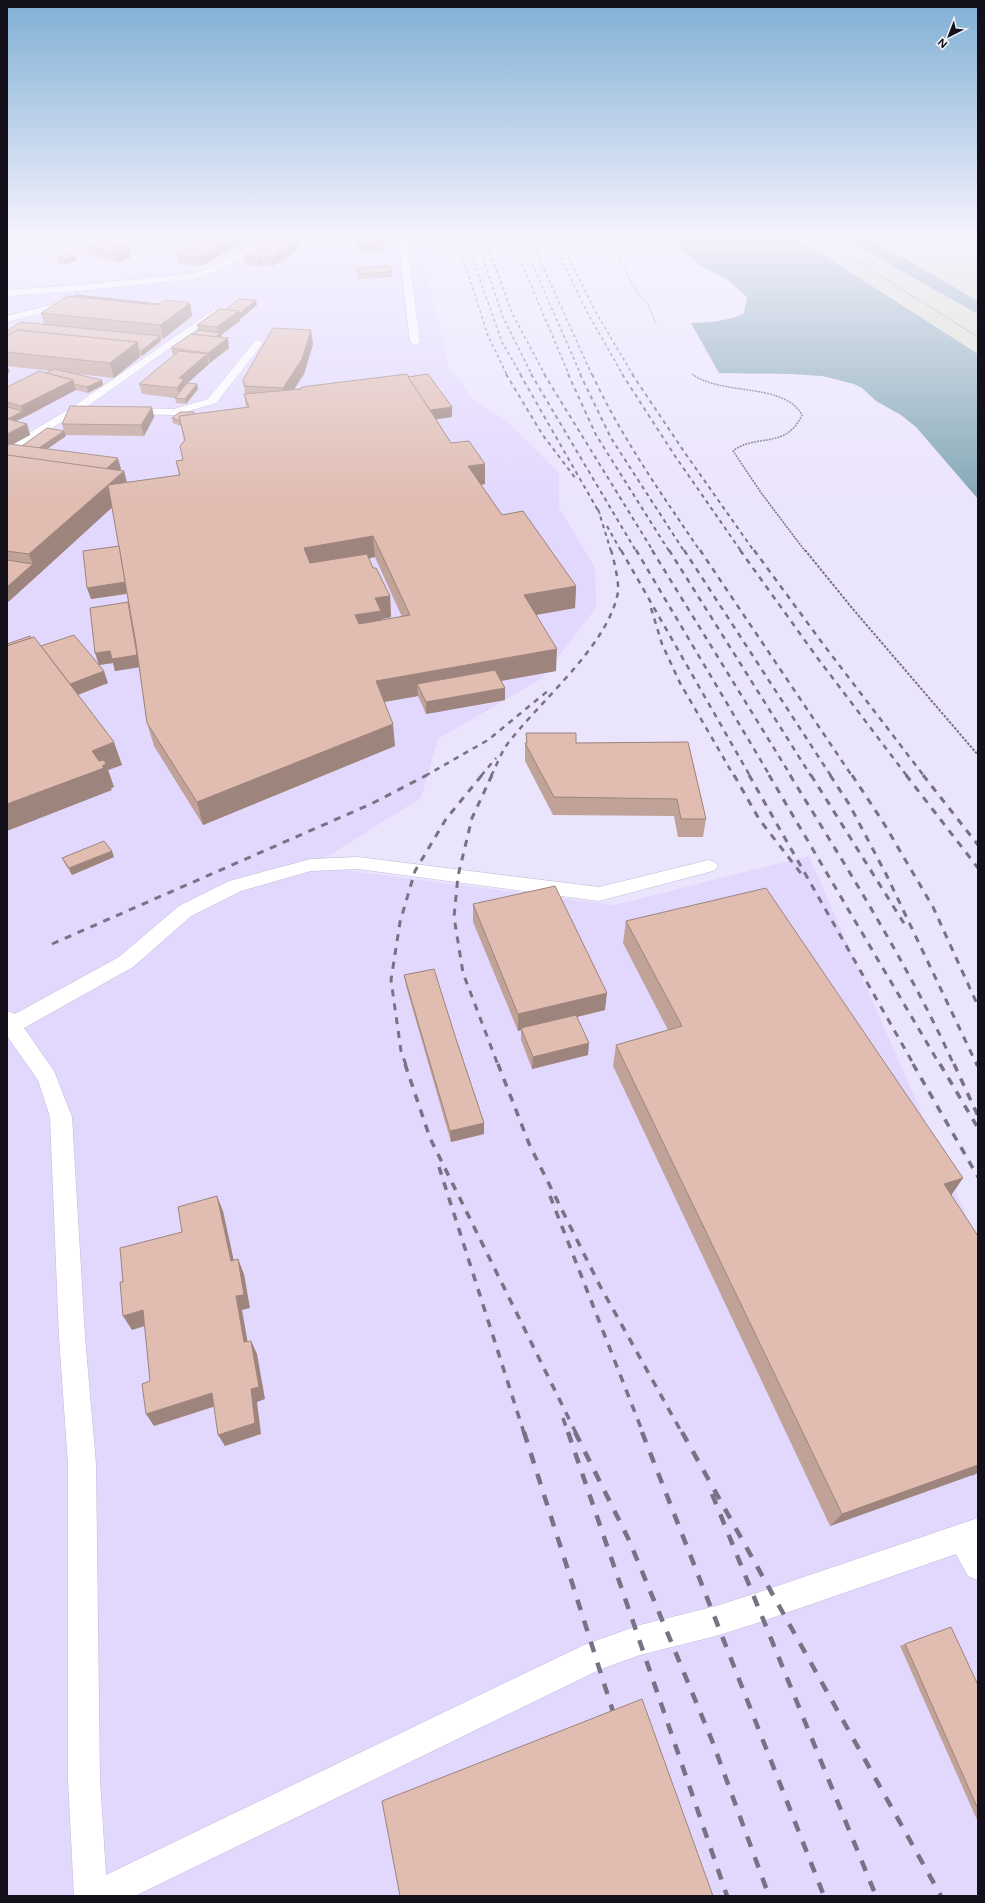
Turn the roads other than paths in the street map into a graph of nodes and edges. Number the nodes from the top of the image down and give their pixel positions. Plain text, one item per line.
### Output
1 (197, 325) edge
2 (413, 325) edge
3 (415, 342) dead end
4 (258, 343) dead end
5 (75, 410) junction
6 (90, 410) edge
7 (114, 411) edge
8 (7, 451) edge
9 (709, 866) dead end
10 (9, 1025) edge
11 (970, 1535) edge
12 (978, 1566) edge
13 (92, 1896) edge
14 (99, 1896) edge

1 - 5 lane
2 - 3 lane
4 - 7 lane
5 - 6 lane
5 - 8 lane
9 - 10 lane
10 - 13 lane
11 - 12 lane
11 - 14 lane

